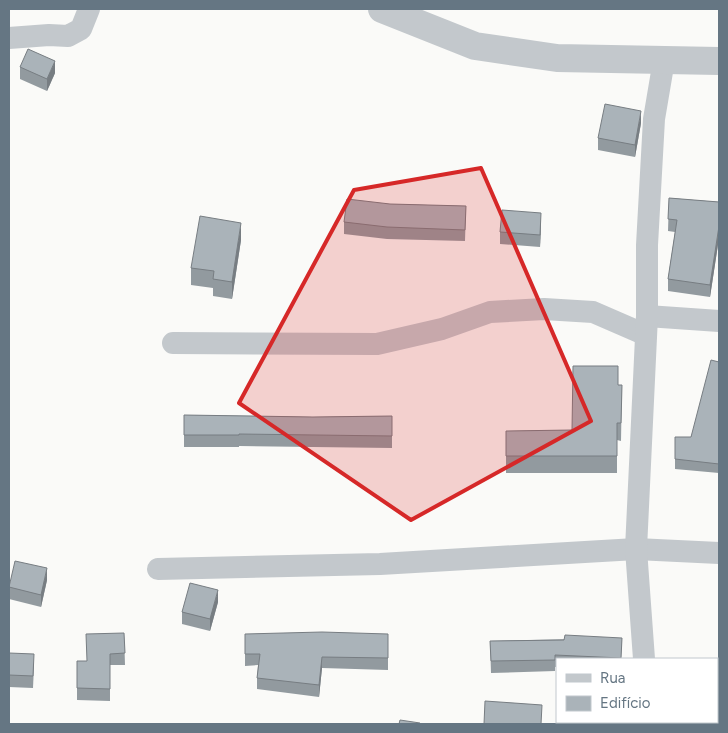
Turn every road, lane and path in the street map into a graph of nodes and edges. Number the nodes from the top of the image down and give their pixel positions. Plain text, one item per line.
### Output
1 (89, 9) edge
2 (382, 9) edge
3 (9, 38) edge
4 (664, 60) junction
5 (719, 61) edge
6 (719, 321) edge
7 (647, 326) junction
8 (173, 343) dead end
9 (636, 549) junction
10 (719, 553) edge
11 (158, 569) dead end
12 (644, 658) edge

1 - 3 street
2 - 4 street
4 - 5 street
4 - 7 street
6 - 7 street
7 - 8 street
7 - 9 street
9 - 10 street
9 - 11 street
9 - 12 street

